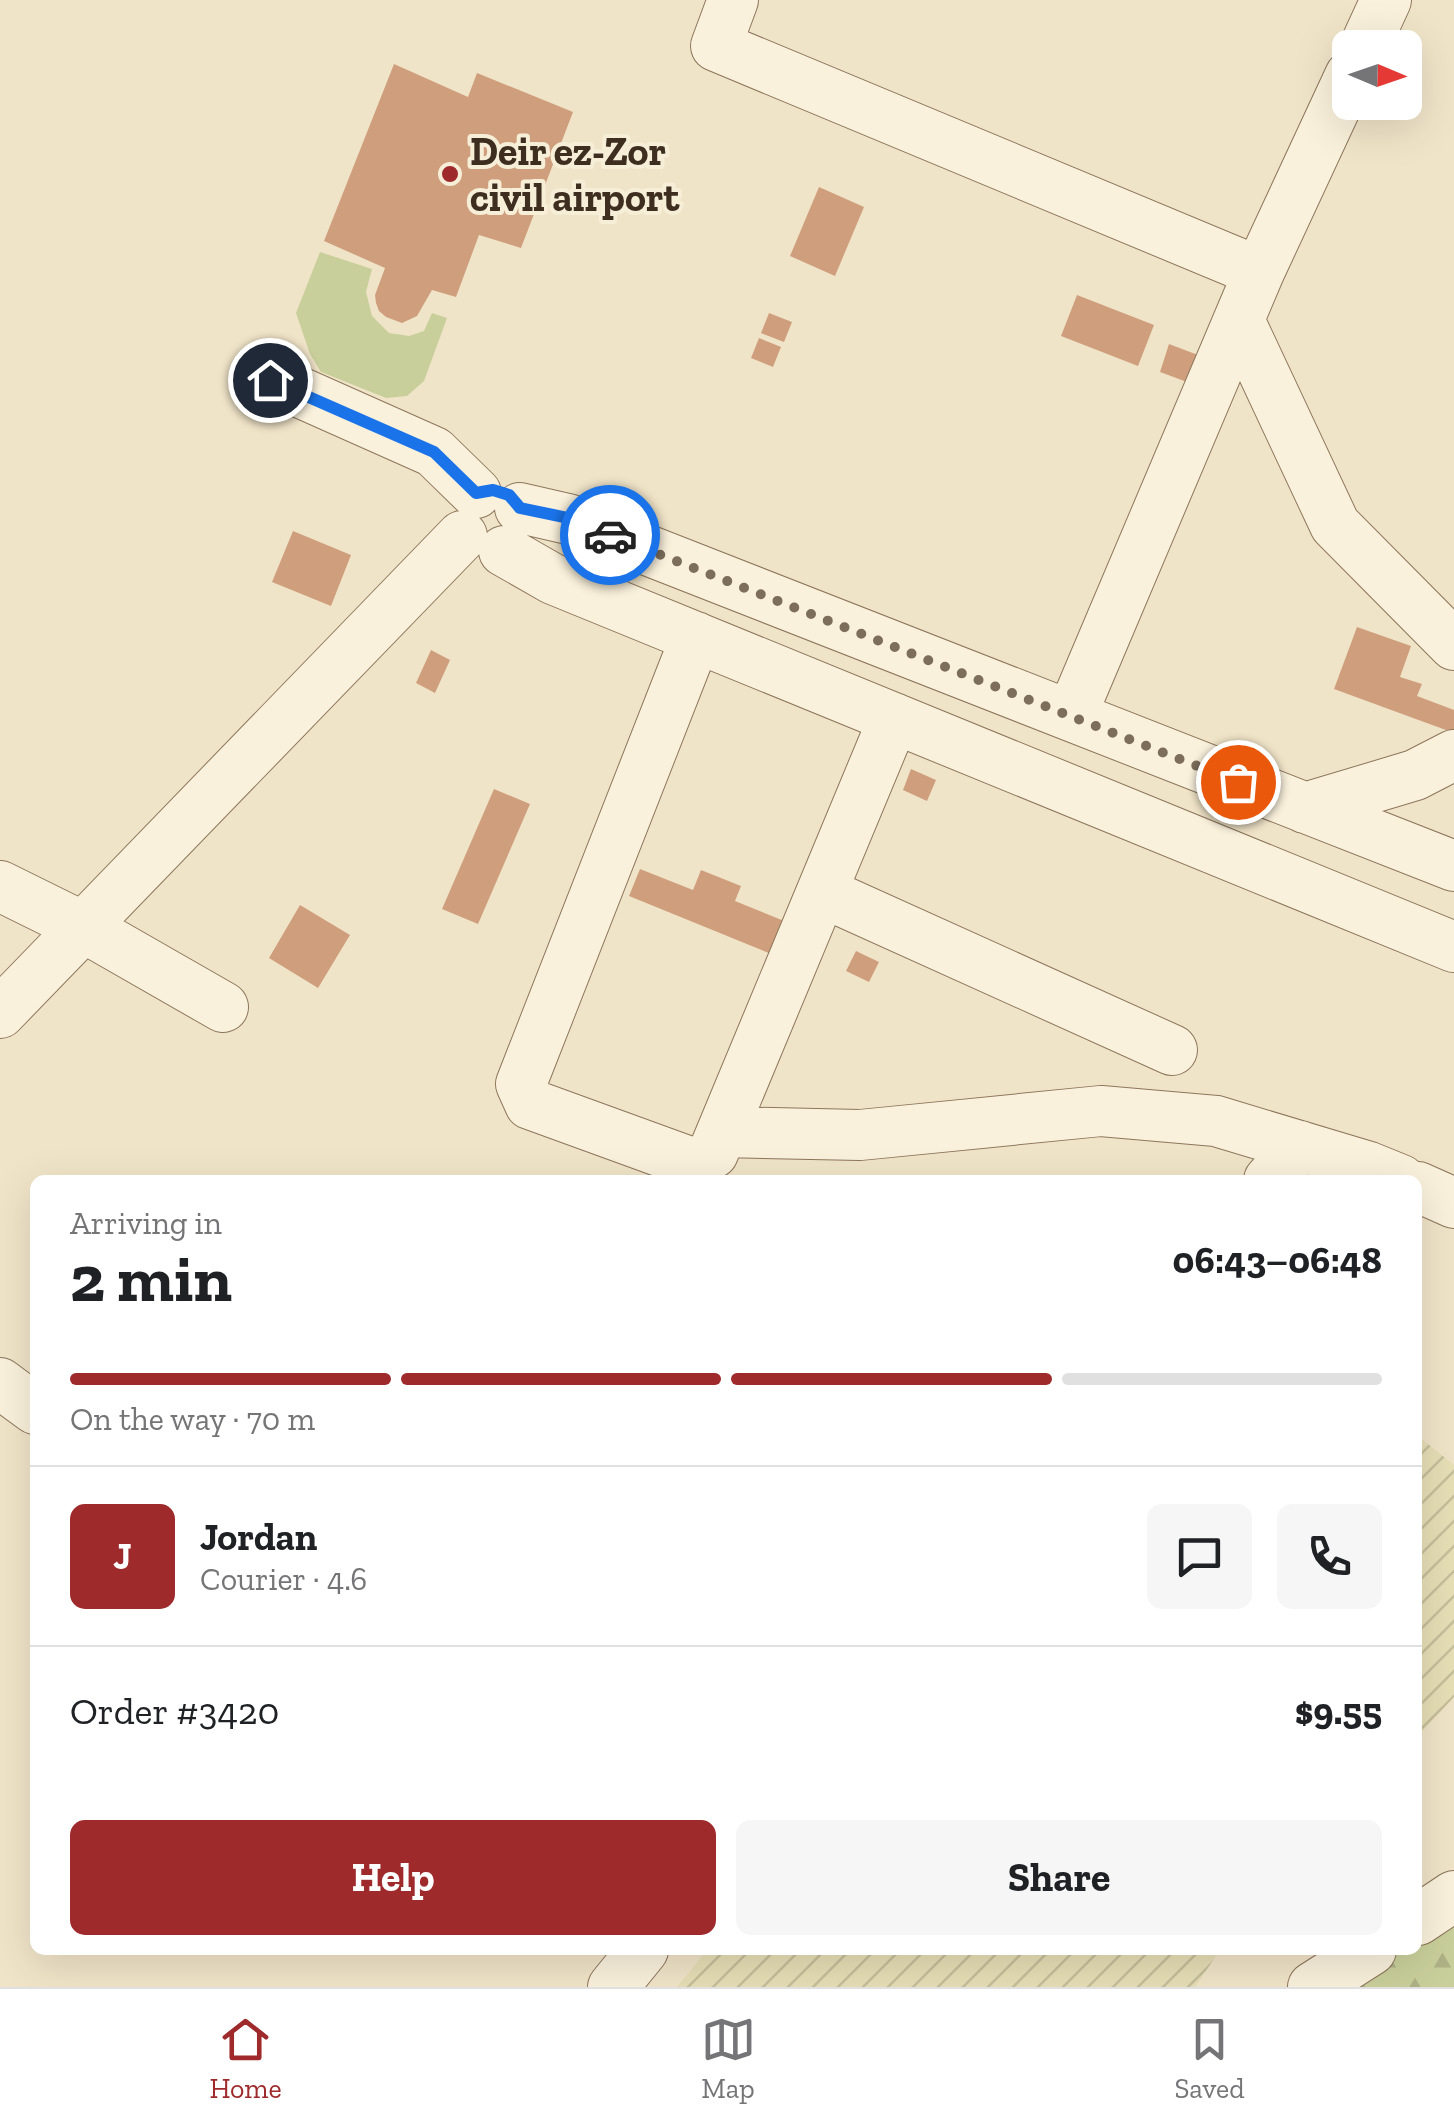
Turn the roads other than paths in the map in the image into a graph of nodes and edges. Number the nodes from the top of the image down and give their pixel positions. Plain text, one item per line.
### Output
1 (733, 0) edge
2 (1386, 0) edge
3 (1372, 30) edge
4 (1332, 115) edge
5 (1259, 272) junction
6 (1239, 320) junction
7 (270, 380) dead end
8 (490, 522) junction
9 (696, 638) junction
10 (1454, 645) edge
11 (1071, 716) junction
12 (894, 718) junction
13 (1454, 755) edge
14 (1305, 808) junction
15 (1454, 866) edge
16 (0, 886) edge
17 (822, 892) junction
18 (84, 928) junction
19 (1454, 947) edge
20 (222, 1007) dead end
21 (0, 1013) edge
22 (1172, 1050) dead end
23 (722, 1132) junction
24 (1284, 1163) edge
25 (1390, 1175) edge
26 (1422, 1189) edge
27 (1454, 1203) edge
28 (0, 1382) edge
29 (30, 1405) edge
30 (1454, 1896) edge
31 (1422, 1917) edge
32 (638, 1955) edge
33 (1363, 1955) edge
34 (613, 1987) edge
35 (1314, 1987) edge

1 - 5 lane
2 - 3 lane
4 - 5 lane
5 - 6 lane
6 - 10 lane
6 - 11 lane
7 - 8 lane
8 - 9 lane
8 - 11 lane
8 - 18 lane
9 - 12 lane
9 - 23 lane
11 - 14 lane
12 - 17 lane
12 - 19 lane
13 - 14 lane
14 - 15 lane
16 - 18 lane
17 - 22 lane
17 - 23 lane
18 - 20 lane
18 - 21 lane
23 - 24 lane
24 - 25 lane
26 - 27 lane
28 - 29 lane
30 - 31 lane
32 - 34 lane
33 - 35 lane

